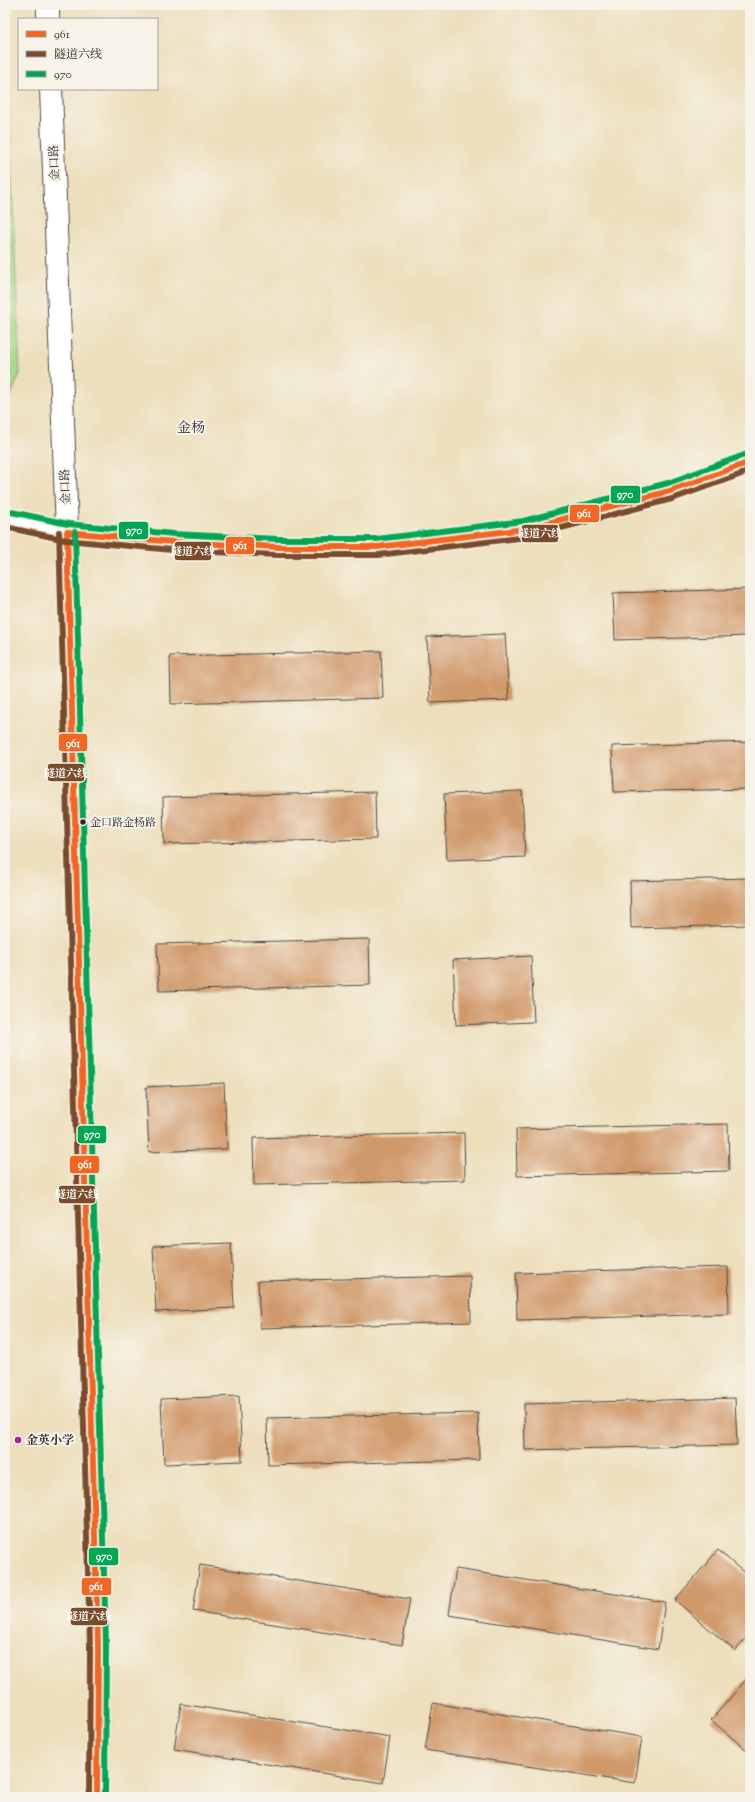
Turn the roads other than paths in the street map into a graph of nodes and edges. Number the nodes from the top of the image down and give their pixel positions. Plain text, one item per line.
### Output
1 (48, 5) edge
2 (48, 18) edge
3 (51, 90) edge
4 (750, 462) edge
5 (5, 519) edge
6 (67, 532) junction
7 (97, 1797) edge

1 - 2 street
3 - 6 street, 金口路
4 - 6 street
5 - 6 street
6 - 7 street, 金口路

